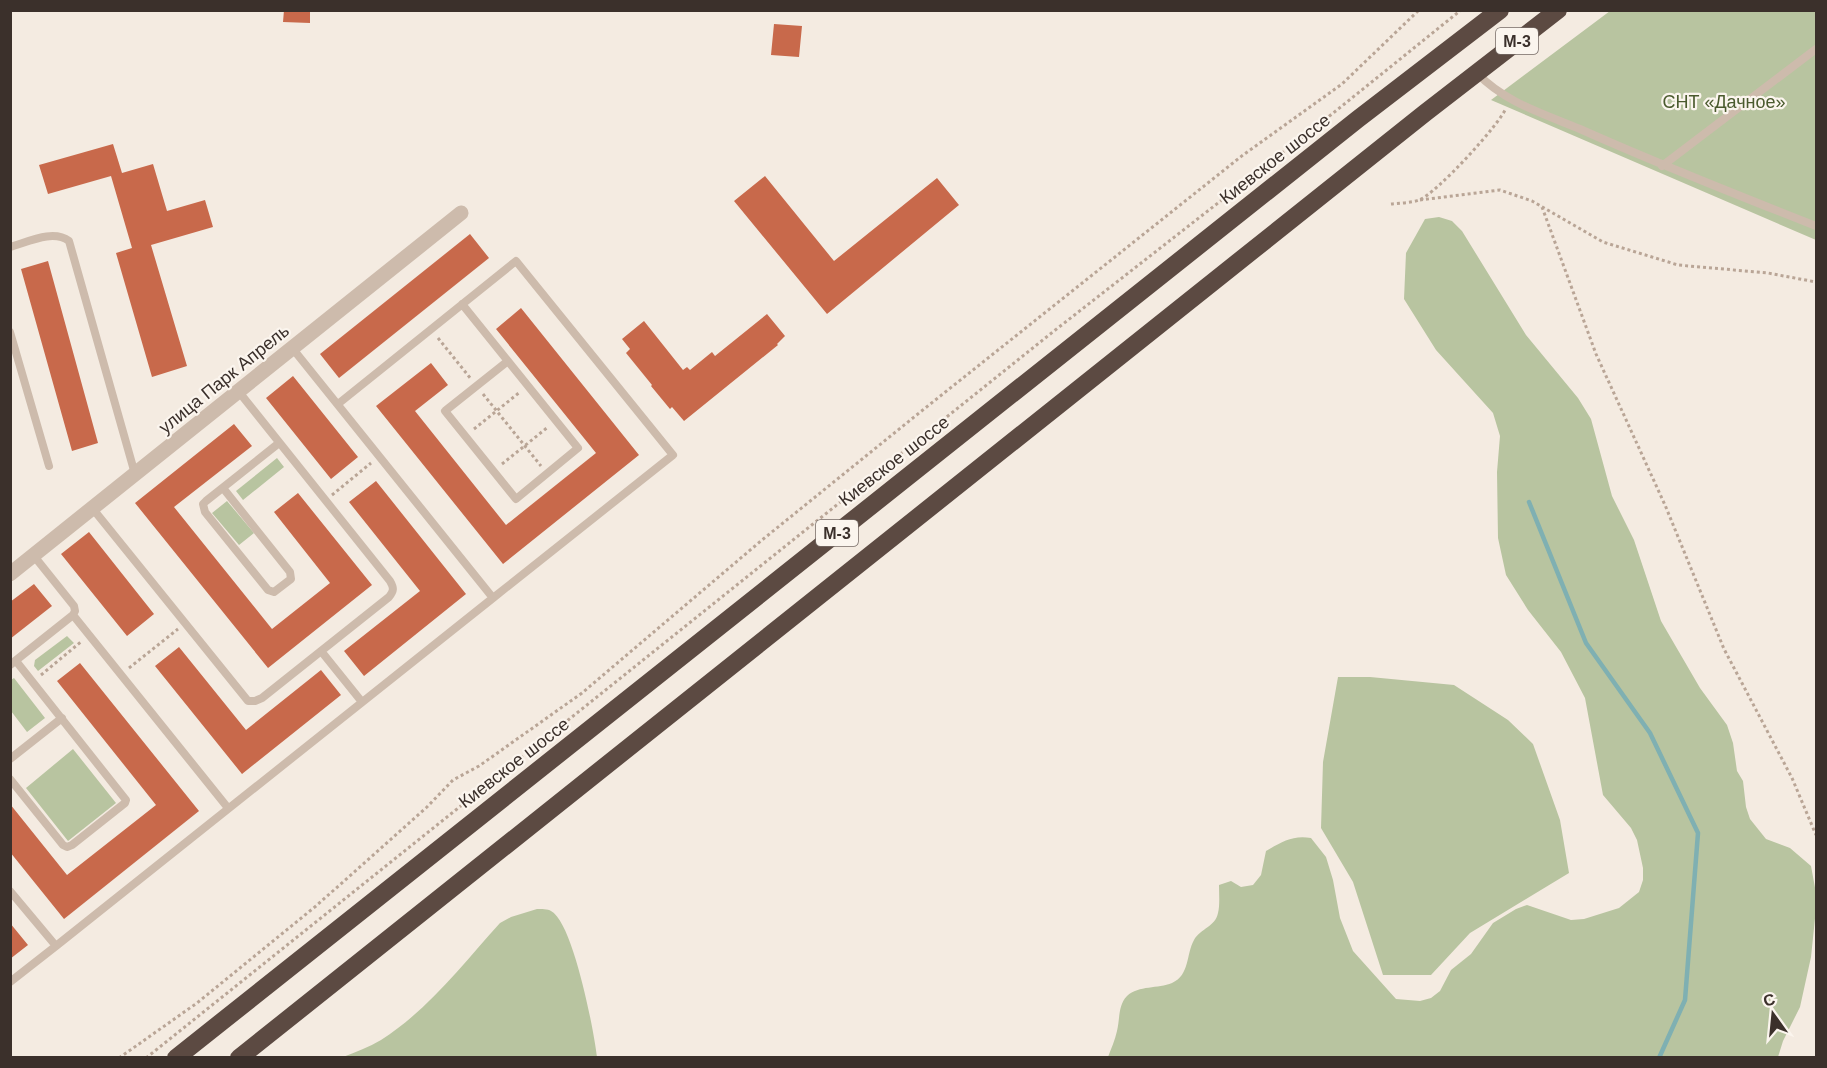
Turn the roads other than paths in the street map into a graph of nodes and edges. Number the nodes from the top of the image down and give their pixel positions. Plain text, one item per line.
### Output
1 (1500, 10) edge
2 (1558, 10) edge
3 (1816, 49) edge
4 (1477, 73) junction
5 (1662, 166) junction
6 (461, 213) dead end
7 (1816, 226) edge
8 (10, 247) edge
9 (462, 304) junction
10 (10, 332) edge
11 (293, 348) junction
12 (508, 361) junction
13 (239, 392) junction
14 (338, 404) junction
15 (279, 442) junction
16 (49, 466) dead end
17 (135, 476) junction
18 (223, 488) junction
19 (93, 509) junction
20 (34, 556) junction
21 (10, 574) edge
22 (494, 598) junction
23 (73, 615) junction
24 (321, 651) junction
25 (13, 663) edge
26 (362, 702) junction
27 (62, 718) junction
28 (10, 759) edge
29 (10, 779) edge
30 (228, 808) junction
31 (10, 891) edge
32 (56, 946) junction
33 (10, 982) edge
34 (176, 1058) edge
35 (239, 1058) edge

1 - 34 highway, Киевское шоссе / М-3
2 - 4 highway, М-3
3 - 5 lane
4 - 5 lane
4 - 35 highway, М-3
5 - 7 lane
6 - 11 street, улица Парк Апрель
8 - 17 lane
9 - 12 lane
9 - 14 lane
9 - 22 lane
10 - 16 lane
11 - 13 street, улица Парк Апрель
11 - 14 lane
12 - 12 lane
13 - 15 lane
13 - 17 street, улица Парк Апрель
14 - 22 lane
15 - 18 lane
15 - 24 lane
17 - 19 street, улица Парк Апрель
18 - 18 lane
19 - 20 street, улица Парк Апрель
19 - 24 lane
20 - 21 street, улица Парк Апрель
20 - 23 lane
22 - 26 lane
23 - 25 lane
23 - 30 lane
24 - 26 lane
25 - 27 lane
26 - 30 lane
27 - 28 lane
27 - 29 lane
30 - 32 lane
31 - 32 lane
32 - 33 lane

